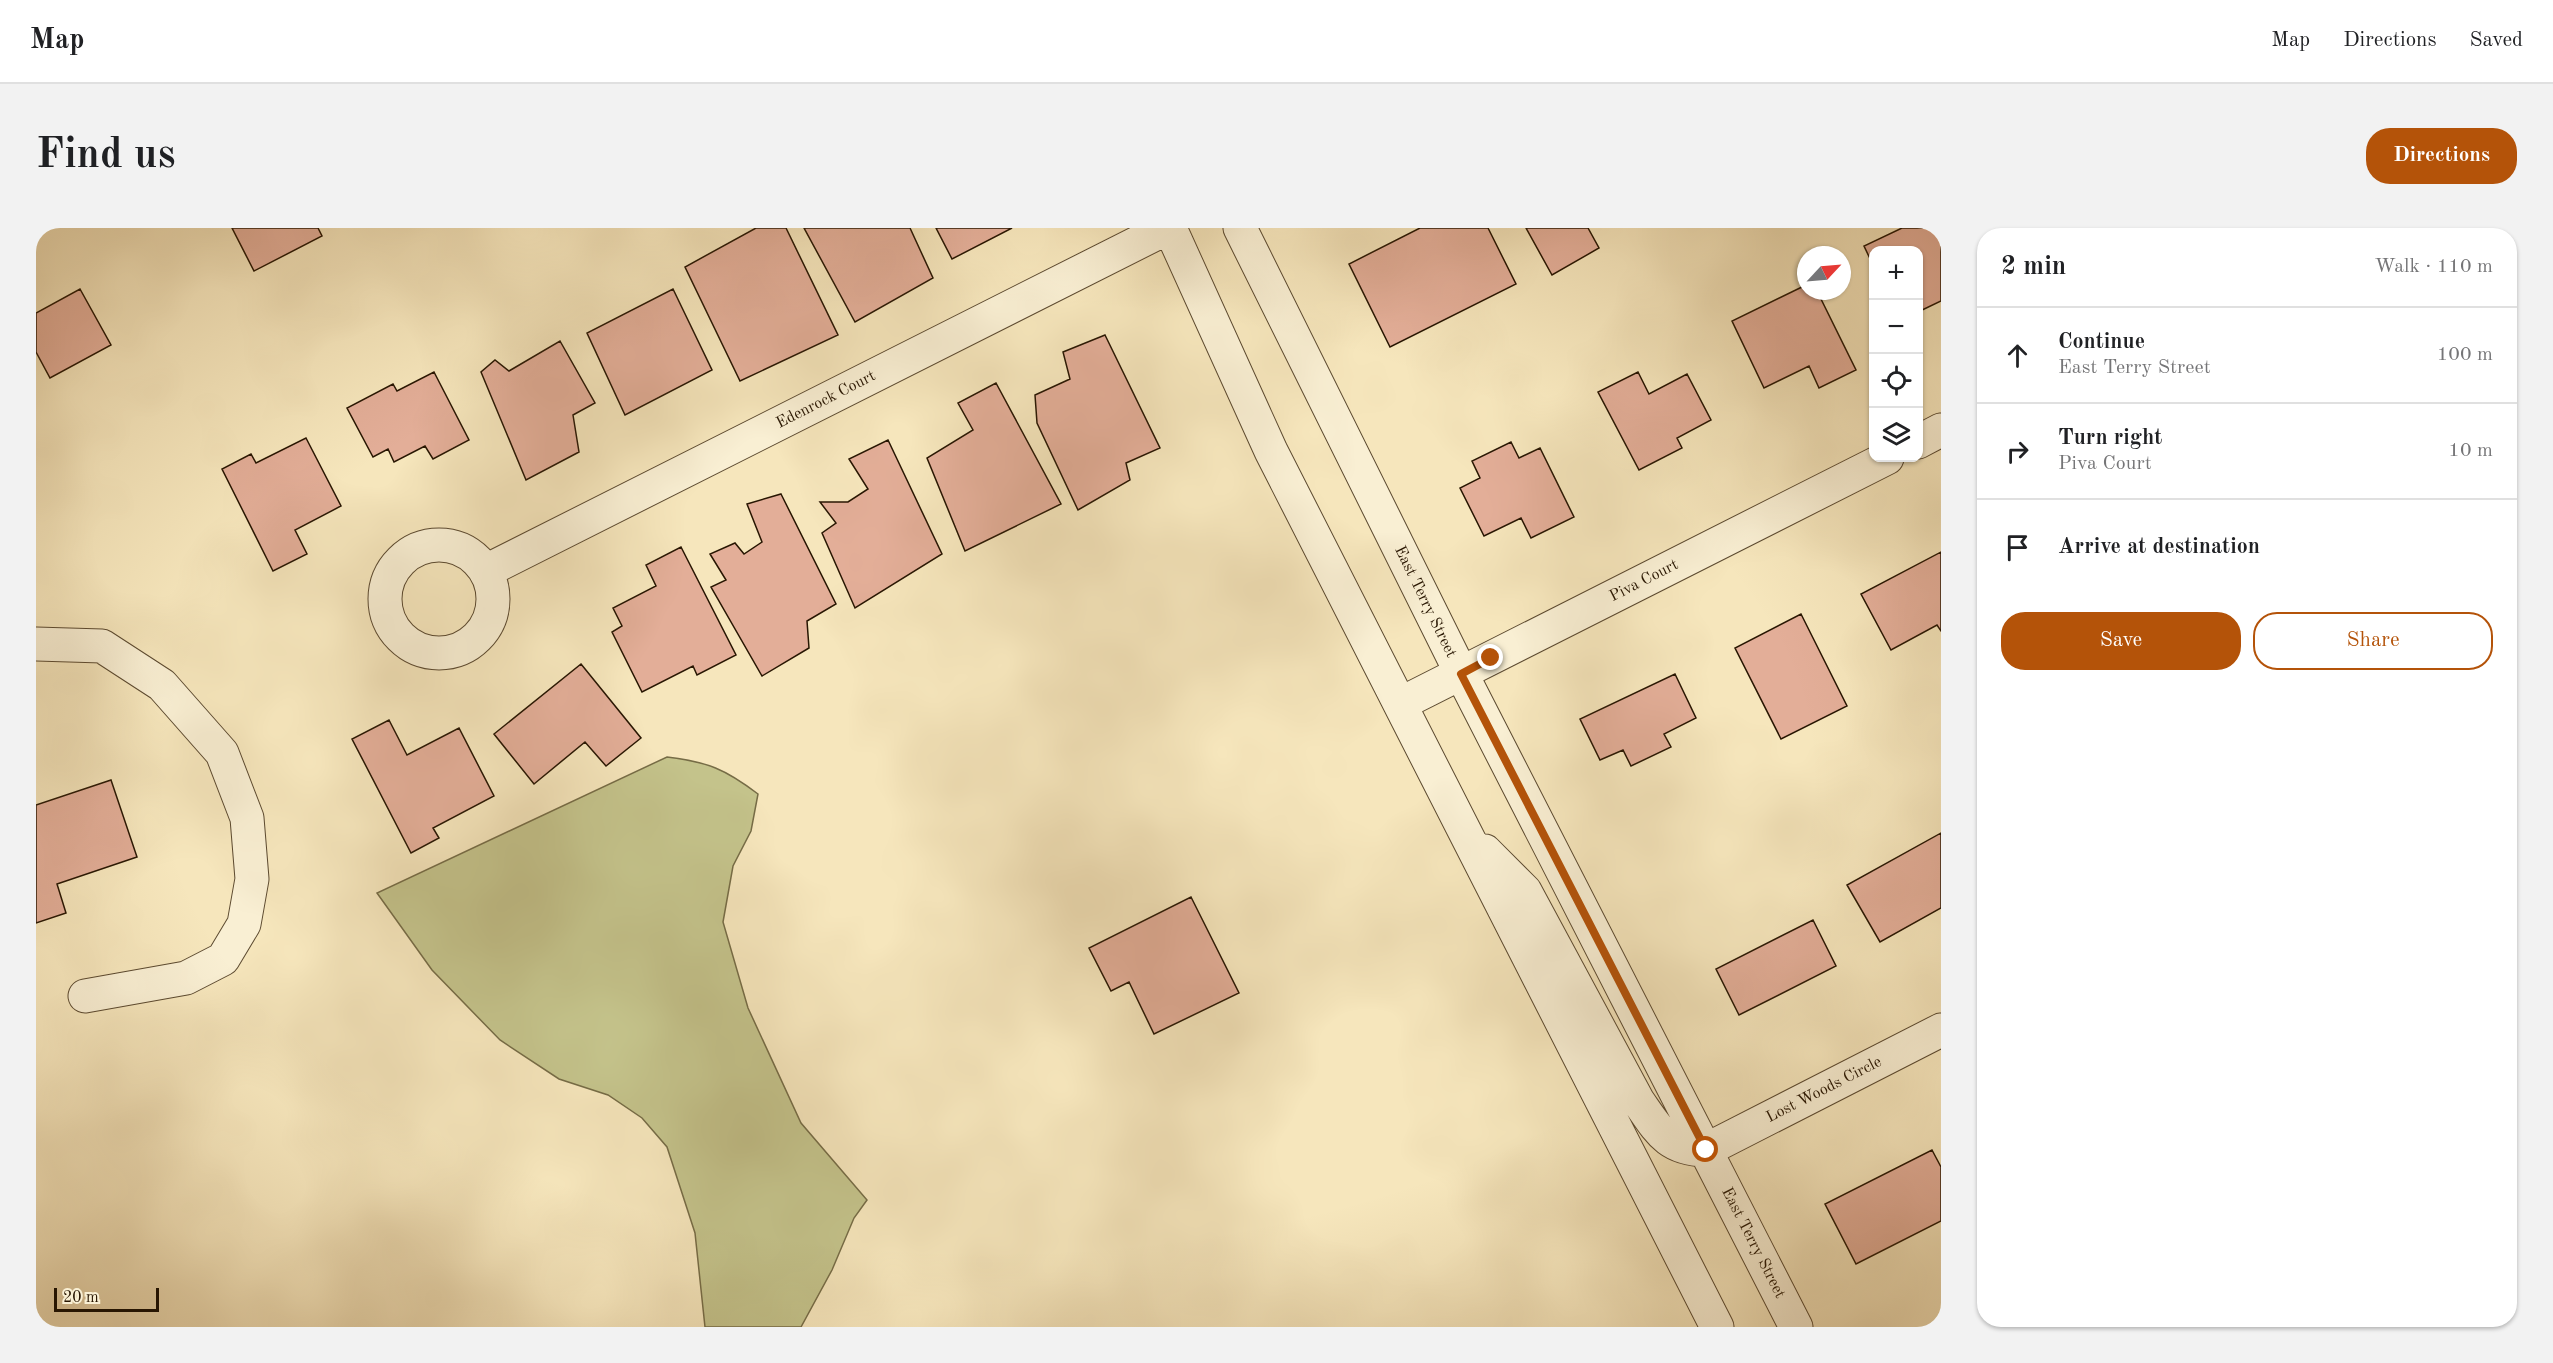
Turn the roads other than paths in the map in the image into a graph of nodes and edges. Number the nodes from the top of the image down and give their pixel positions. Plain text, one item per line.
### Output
1 (1168, 228) edge
2 (1239, 228) edge
3 (1941, 430) edge
4 (1923, 439) edge
5 (1879, 462) edge
6 (486, 571) dead end
7 (36, 644) edge
8 (1461, 674) junction
9 (1400, 704) junction
10 (1465, 831) junction
11 (85, 996) dead end
12 (1941, 1030) edge
13 (1706, 1150) junction
14 (1717, 1327) edge
15 (1796, 1327) edge

1 - 6 street, Edenrock Court
1 - 9 street
2 - 8 street, East Terry Street
3 - 4 street
5 - 8 street, Piva Court
7 - 11 street
8 - 9 street, Piva Court
8 - 13 street, East Terry Street
9 - 10 street
10 - 13 street
10 - 14 street
12 - 13 street, Lost Woods Circle
13 - 15 street, East Terry Street

